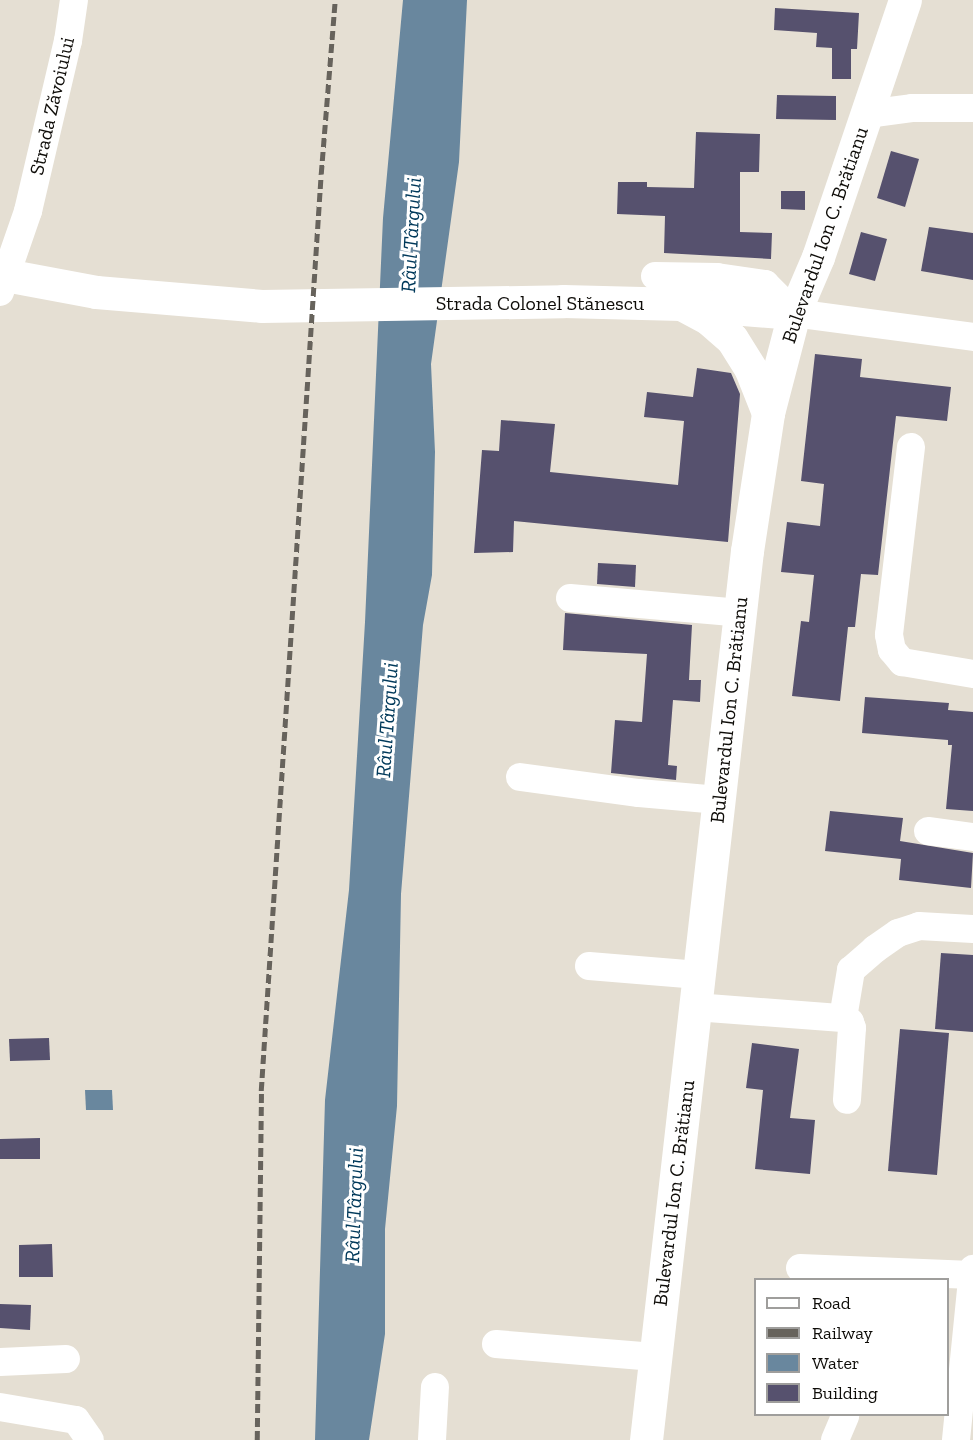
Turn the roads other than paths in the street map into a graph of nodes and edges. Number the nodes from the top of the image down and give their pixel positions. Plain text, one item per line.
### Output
1 (74, 0) edge
2 (905, 0) edge
3 (973, 108) edge
4 (867, 114) junction
5 (0, 274) edge
6 (655, 276) dead end
7 (0, 292) edge
8 (681, 304) junction
9 (794, 313) junction
10 (973, 337) edge
11 (768, 413) junction
12 (911, 447) dead end
13 (570, 598) dead end
14 (740, 613) junction
15 (973, 674) edge
16 (520, 777) dead end
17 (719, 800) junction
18 (928, 831) dead end
19 (973, 837) edge
20 (973, 929) edge
21 (589, 966) dead end
22 (697, 991) junction
23 (843, 1018) junction
24 (847, 1100) dead end
25 (800, 1268) dead end
26 (973, 1269) edge
27 (972, 1275) edge
28 (496, 1344) dead end
29 (654, 1357) junction
30 (66, 1359) dead end
31 (0, 1362) edge
32 (435, 1387) dead end
33 (967, 1395) edge
34 (0, 1407) edge
35 (90, 1440) edge
36 (432, 1440) edge
37 (646, 1440) edge
38 (956, 1440) edge

1 - 7 street, Strada Zăvoiului
2 - 4 main road, Bulevardul Ion C. Brătianu
3 - 4 street
4 - 9 main road, Bulevardul Ion C. Brătianu
5 - 8 main road, Strada Colonel Stănescu
6 - 9 street
8 - 9 main road, Strada Colonel Stănescu
8 - 11 main road
9 - 10 street
9 - 11 main road, Bulevardul Ion C. Brătianu
11 - 14 main road, Bulevardul Ion C. Brătianu
12 - 15 street
13 - 14 street
14 - 17 main road, Bulevardul Ion C. Brătianu
16 - 17 street
17 - 22 main road, Bulevardul Ion C. Brătianu
18 - 19 street
20 - 23 street
21 - 22 street
22 - 23 street
22 - 29 main road, Bulevardul Ion C. Brătianu
23 - 24 street
25 - 27 street
26 - 27 street
27 - 33 street
28 - 29 street
29 - 37 main road, Bulevardul Ion C. Brătianu
30 - 31 street
32 - 36 street
33 - 38 street
34 - 35 street

